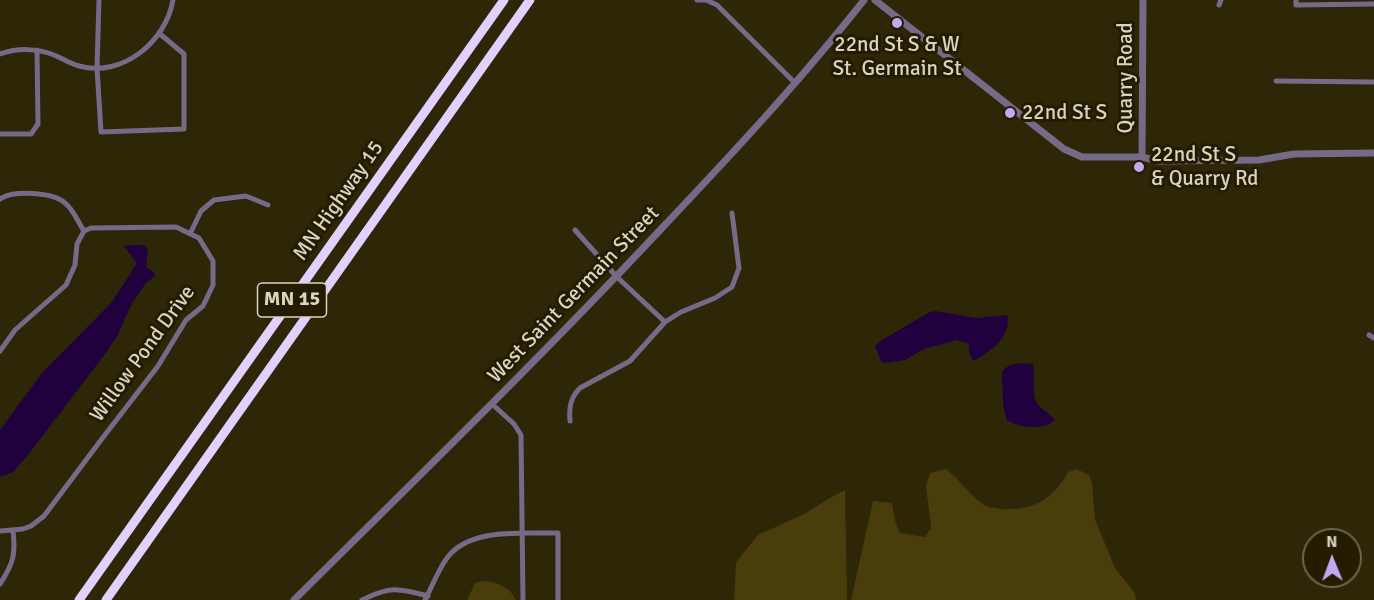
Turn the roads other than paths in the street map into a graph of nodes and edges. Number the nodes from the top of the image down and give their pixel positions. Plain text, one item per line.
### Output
1 (99, 0) edge
2 (173, 0) edge
3 (504, 0) edge
4 (530, 0) edge
5 (697, 0) edge
6 (864, 0) edge
7 (875, 0) edge
8 (1143, 0) edge
9 (1296, 2) edge
10 (1374, 4) edge
11 (160, 34) junction
12 (37, 50) junction
13 (0, 54) edge
14 (97, 68) junction
15 (1276, 81) dead end
16 (1374, 81) edge
17 (795, 83) junction
18 (0, 134) edge
19 (1374, 153) edge
20 (1142, 157) junction
21 (0, 199) edge
22 (268, 205) dead end
23 (732, 213) dead end
24 (575, 230) dead end
25 (84, 231) junction
26 (190, 234) junction
27 (617, 276) junction
28 (665, 322) junction
29 (0, 335) edge
30 (7, 340) junction
31 (0, 351) edge
32 (492, 404) junction
33 (570, 421) dead end
34 (0, 531) edge
35 (13, 531) junction
36 (522, 534) junction
37 (0, 584) edge
38 (426, 598) edge
39 (79, 600) edge
40 (106, 600) edge
41 (294, 600) edge
42 (362, 600) edge
43 (523, 600) edge
44 (558, 600) edge

1 - 14 street
2 - 11 street
3 - 39 highway, MN Highway 15 / MN 15
4 - 40 highway, MN Highway 15 / MN 15
5 - 17 street
6 - 17 street, West Saint Germain Street
7 - 20 street
8 - 20 street, Quarry Road
9 - 10 street
11 - 14 street
11 - 14 street
12 - 13 street
12 - 14 street
12 - 18 street
15 - 16 street
17 - 27 street, West Saint Germain Street
19 - 20 street
21 - 25 street
22 - 26 street
23 - 28 street
24 - 27 street
25 - 26 street
25 - 30 street
26 - 35 street, Willow Pond Drive
27 - 28 street
27 - 32 street, West Saint Germain Street
28 - 33 street
29 - 30 street
30 - 31 street
32 - 36 street
32 - 41 street, West Saint Germain Street
34 - 35 street, Willow Pond Drive
35 - 37 street
36 - 38 street
36 - 43 street
36 - 44 street
38 - 42 street

